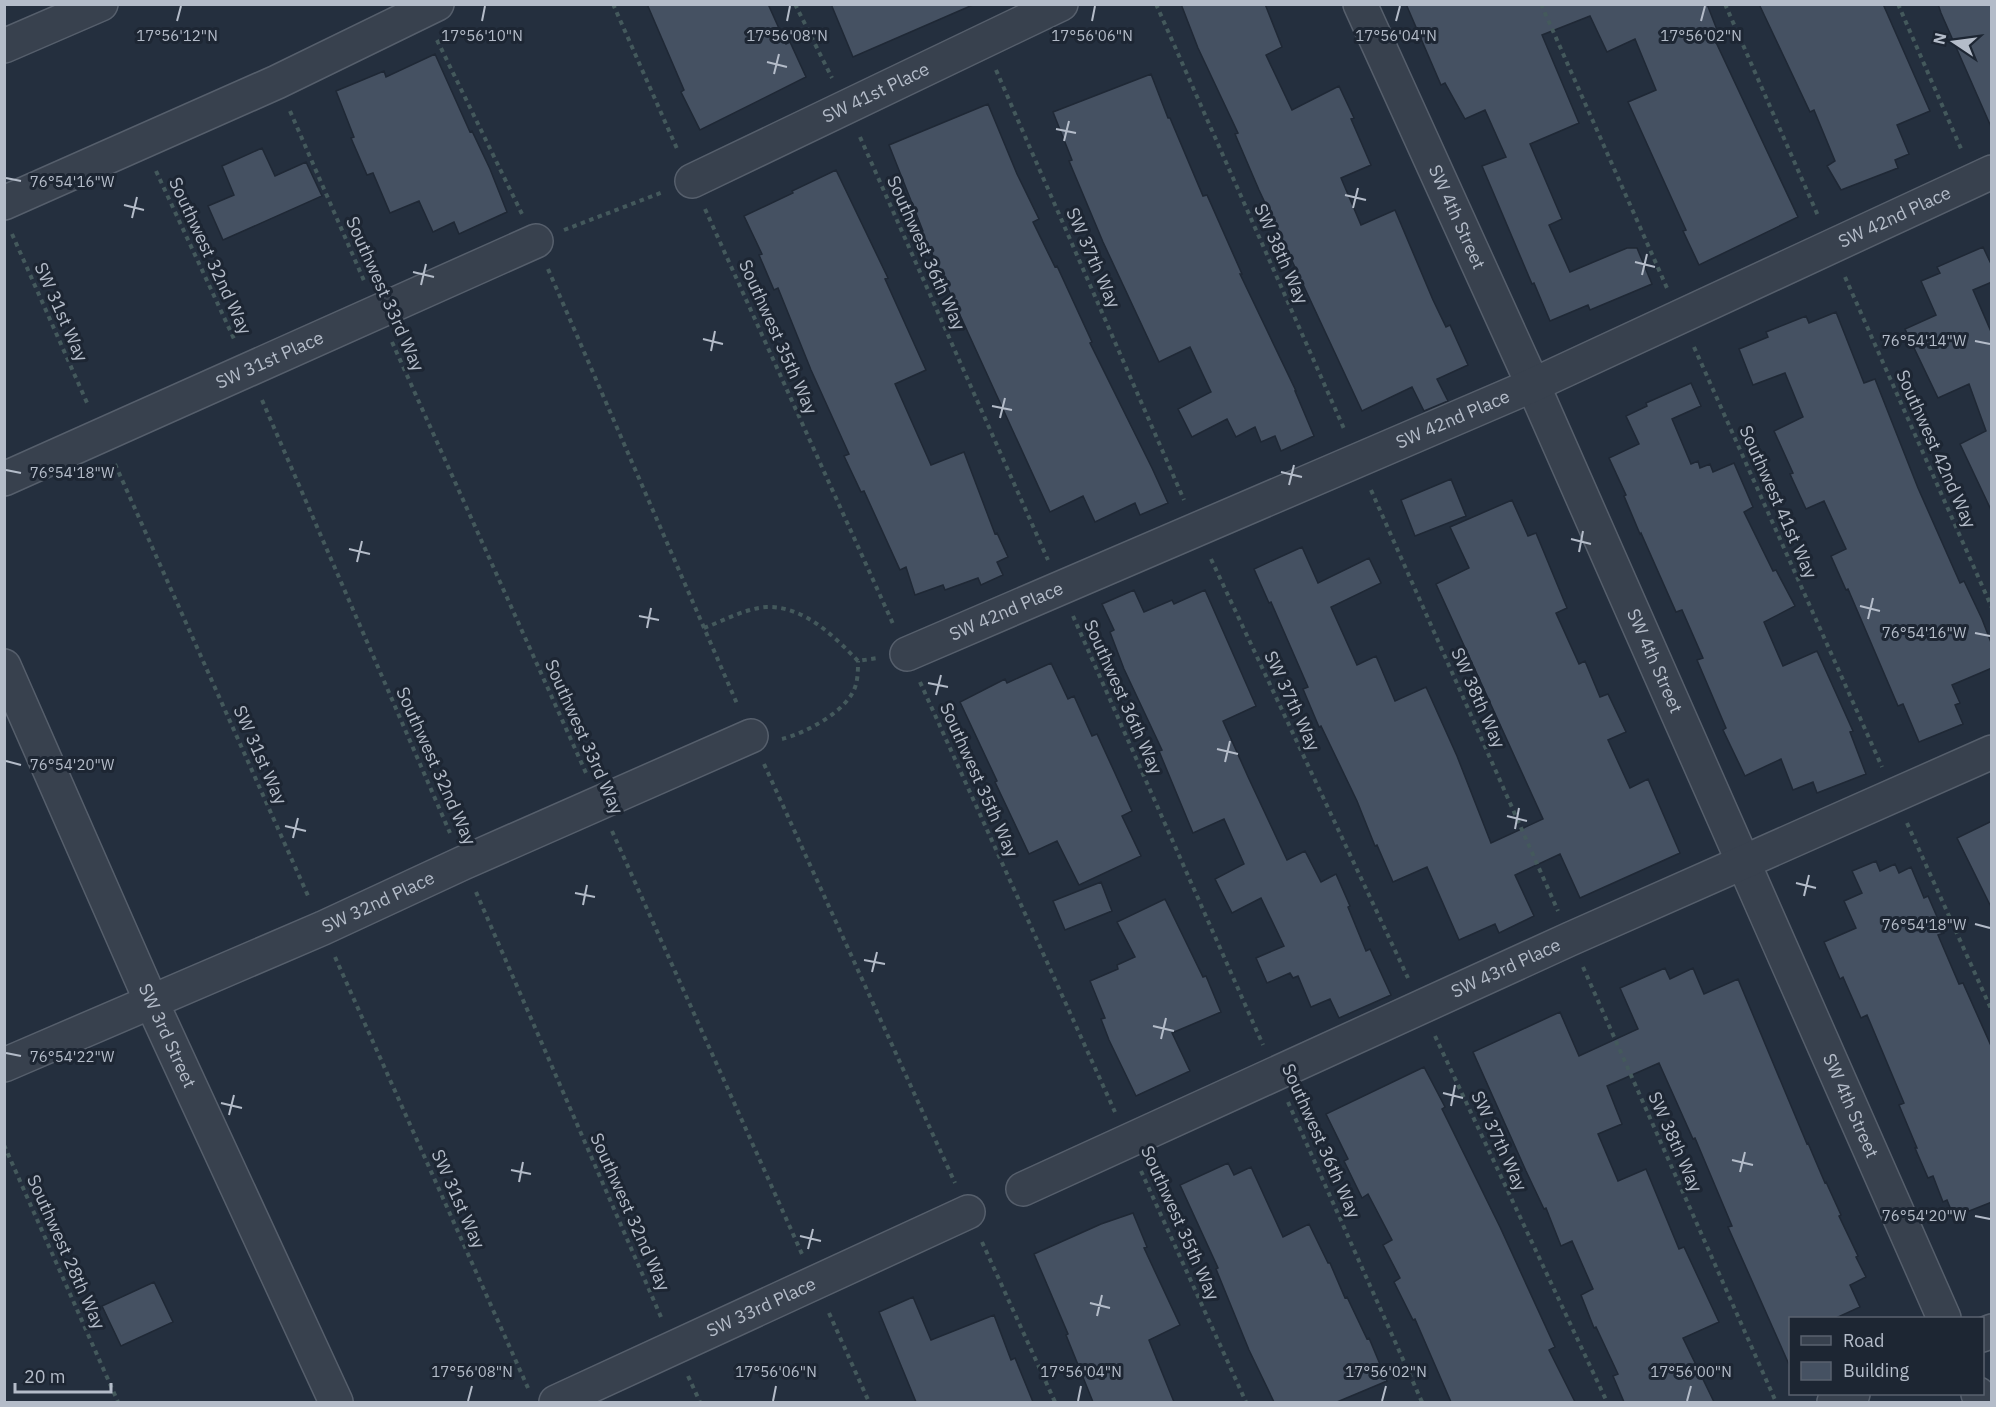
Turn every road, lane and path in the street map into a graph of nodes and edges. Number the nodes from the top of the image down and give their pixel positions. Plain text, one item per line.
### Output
1 (101, 4) edge
2 (437, 4) edge
3 (613, 4) edge
4 (795, 4) edge
5 (1061, 4) edge
6 (1156, 4) edge
7 (1360, 4) edge
8 (1541, 4) edge
9 (1725, 4) edge
10 (1898, 4) edge
11 (984, 42) junction
12 (4, 46) edge
13 (277, 82) junction
14 (847, 107) junction
15 (143, 143) junction
16 (1983, 176) edge
17 (692, 181) junction
18 (7, 216) edge
19 (536, 241) joint
20 (1832, 246) junction
21 (378, 312) junction
22 (1680, 317) junction
23 (249, 370) junction
24 (1533, 385) junction
25 (102, 436) junction
26 (1358, 460) junction
27 (4, 479) edge
28 (1197, 529) junction
29 (1060, 588) junction
30 (1992, 608) edge
31 (704, 628) dead end
32 (907, 654) junction
33 (858, 661) junction
34 (4, 666) edge
35 (751, 736) joint
36 (1992, 752) edge
37 (1894, 794) junction
38 (599, 803) junction
39 (1742, 862) junction
40 (463, 863) junction
41 (322, 928) junction
42 (1570, 939) junction
43 (151, 1001) junction
44 (1422, 1007) junction
45 (1992, 1011) edge
46 (4, 1065) edge
47 (1276, 1074) junction
48 (1128, 1142) junction
49 (4, 1145) edge
50 (1023, 1189) dead end
51 (968, 1212) dead end
52 (815, 1284) junction
53 (1944, 1317) edge
54 (674, 1348) junction
55 (1851, 1395) edge
56 (543, 1397) edge
57 (118, 1402) edge
58 (336, 1402) edge
59 (700, 1402) edge
60 (869, 1402) edge
61 (1246, 1402) edge
62 (1422, 1402) edge
63 (1607, 1402) edge
64 (1776, 1402) edge
65 (1834, 1402) edge

1 - 12 street
2 - 13 street
3 - 17 path, Southwest 35th Way
4 - 14 path, Southwest 36th Way
5 - 11 street, SW 41st Place
6 - 26 path, SW 38th Way
7 - 24 street, SW 4th Street
8 - 22 path, Southwest 41st Way
9 - 20 path, Southwest 42nd Way
10 - 16 path
11 - 14 street, SW 41st Place
11 - 28 path, SW 37th Way
13 - 15 street
13 - 21 path, Southwest 33rd Way
14 - 17 street, SW 41st Place
14 - 29 path, Southwest 36th Way
15 - 18 street
15 - 23 path, Southwest 32nd Way
16 - 20 street, SW 42nd Place
17 - 19 path
17 - 32 path, Southwest 35th Way
18 - 25 path, SW 31st Way
19 - 21 street, SW 31st Place
20 - 22 street, SW 42nd Place
20 - 30 path, Southwest 42nd Way
21 - 23 street, SW 31st Place
21 - 38 path, Southwest 33rd Way
22 - 24 street, SW 42nd Place
22 - 37 path, Southwest 41st Way
23 - 25 street, SW 31st Place
23 - 40 path, Southwest 32nd Way
24 - 26 street, SW 42nd Place
24 - 39 street, SW 4th Street
25 - 27 street, SW 31st Place
25 - 41 path, SW 31st Way
26 - 28 street, SW 42nd Place
26 - 42 path, SW 38th Way
28 - 29 street, SW 42nd Place
28 - 44 path, SW 37th Way
29 - 32 street, SW 42nd Place
29 - 47 path, Southwest 36th Way
31 - 33 path
32 - 33 path
32 - 48 path, Southwest 35th Way
33 - 35 path
34 - 43 street, SW 3rd Street
35 - 38 street, SW 32nd Place
36 - 37 street, SW 43rd Place
37 - 39 street, SW 43rd Place
37 - 45 path, Southwest 41st Way
38 - 40 street, SW 32nd Place
38 - 52 path, Southwest 33rd Way
39 - 42 street, SW 43rd Place
39 - 53 street, SW 4th Street
40 - 41 street, SW 32nd Place
40 - 54 path, Southwest 32nd Way
41 - 43 street, SW 32nd Place
41 - 56 path, SW 31st Way
42 - 44 street, SW 43rd Place
42 - 64 path, SW 38th Way
43 - 46 street, SW 32nd Place
43 - 58 street, SW 3rd Street
44 - 47 street, SW 43rd Place
44 - 63 path, SW 37th Way
47 - 48 street, SW 43rd Place
47 - 62 path, Southwest 36th Way
48 - 50 street, SW 43rd Place
48 - 61 path, Southwest 35th Way
49 - 57 path, Southwest 28th Way
51 - 52 street, SW 33rd Place
52 - 54 street, SW 33rd Place
52 - 60 path, Southwest 33rd Way
54 - 56 street, SW 33rd Place
54 - 59 path, Southwest 32nd Way
55 - 65 street

